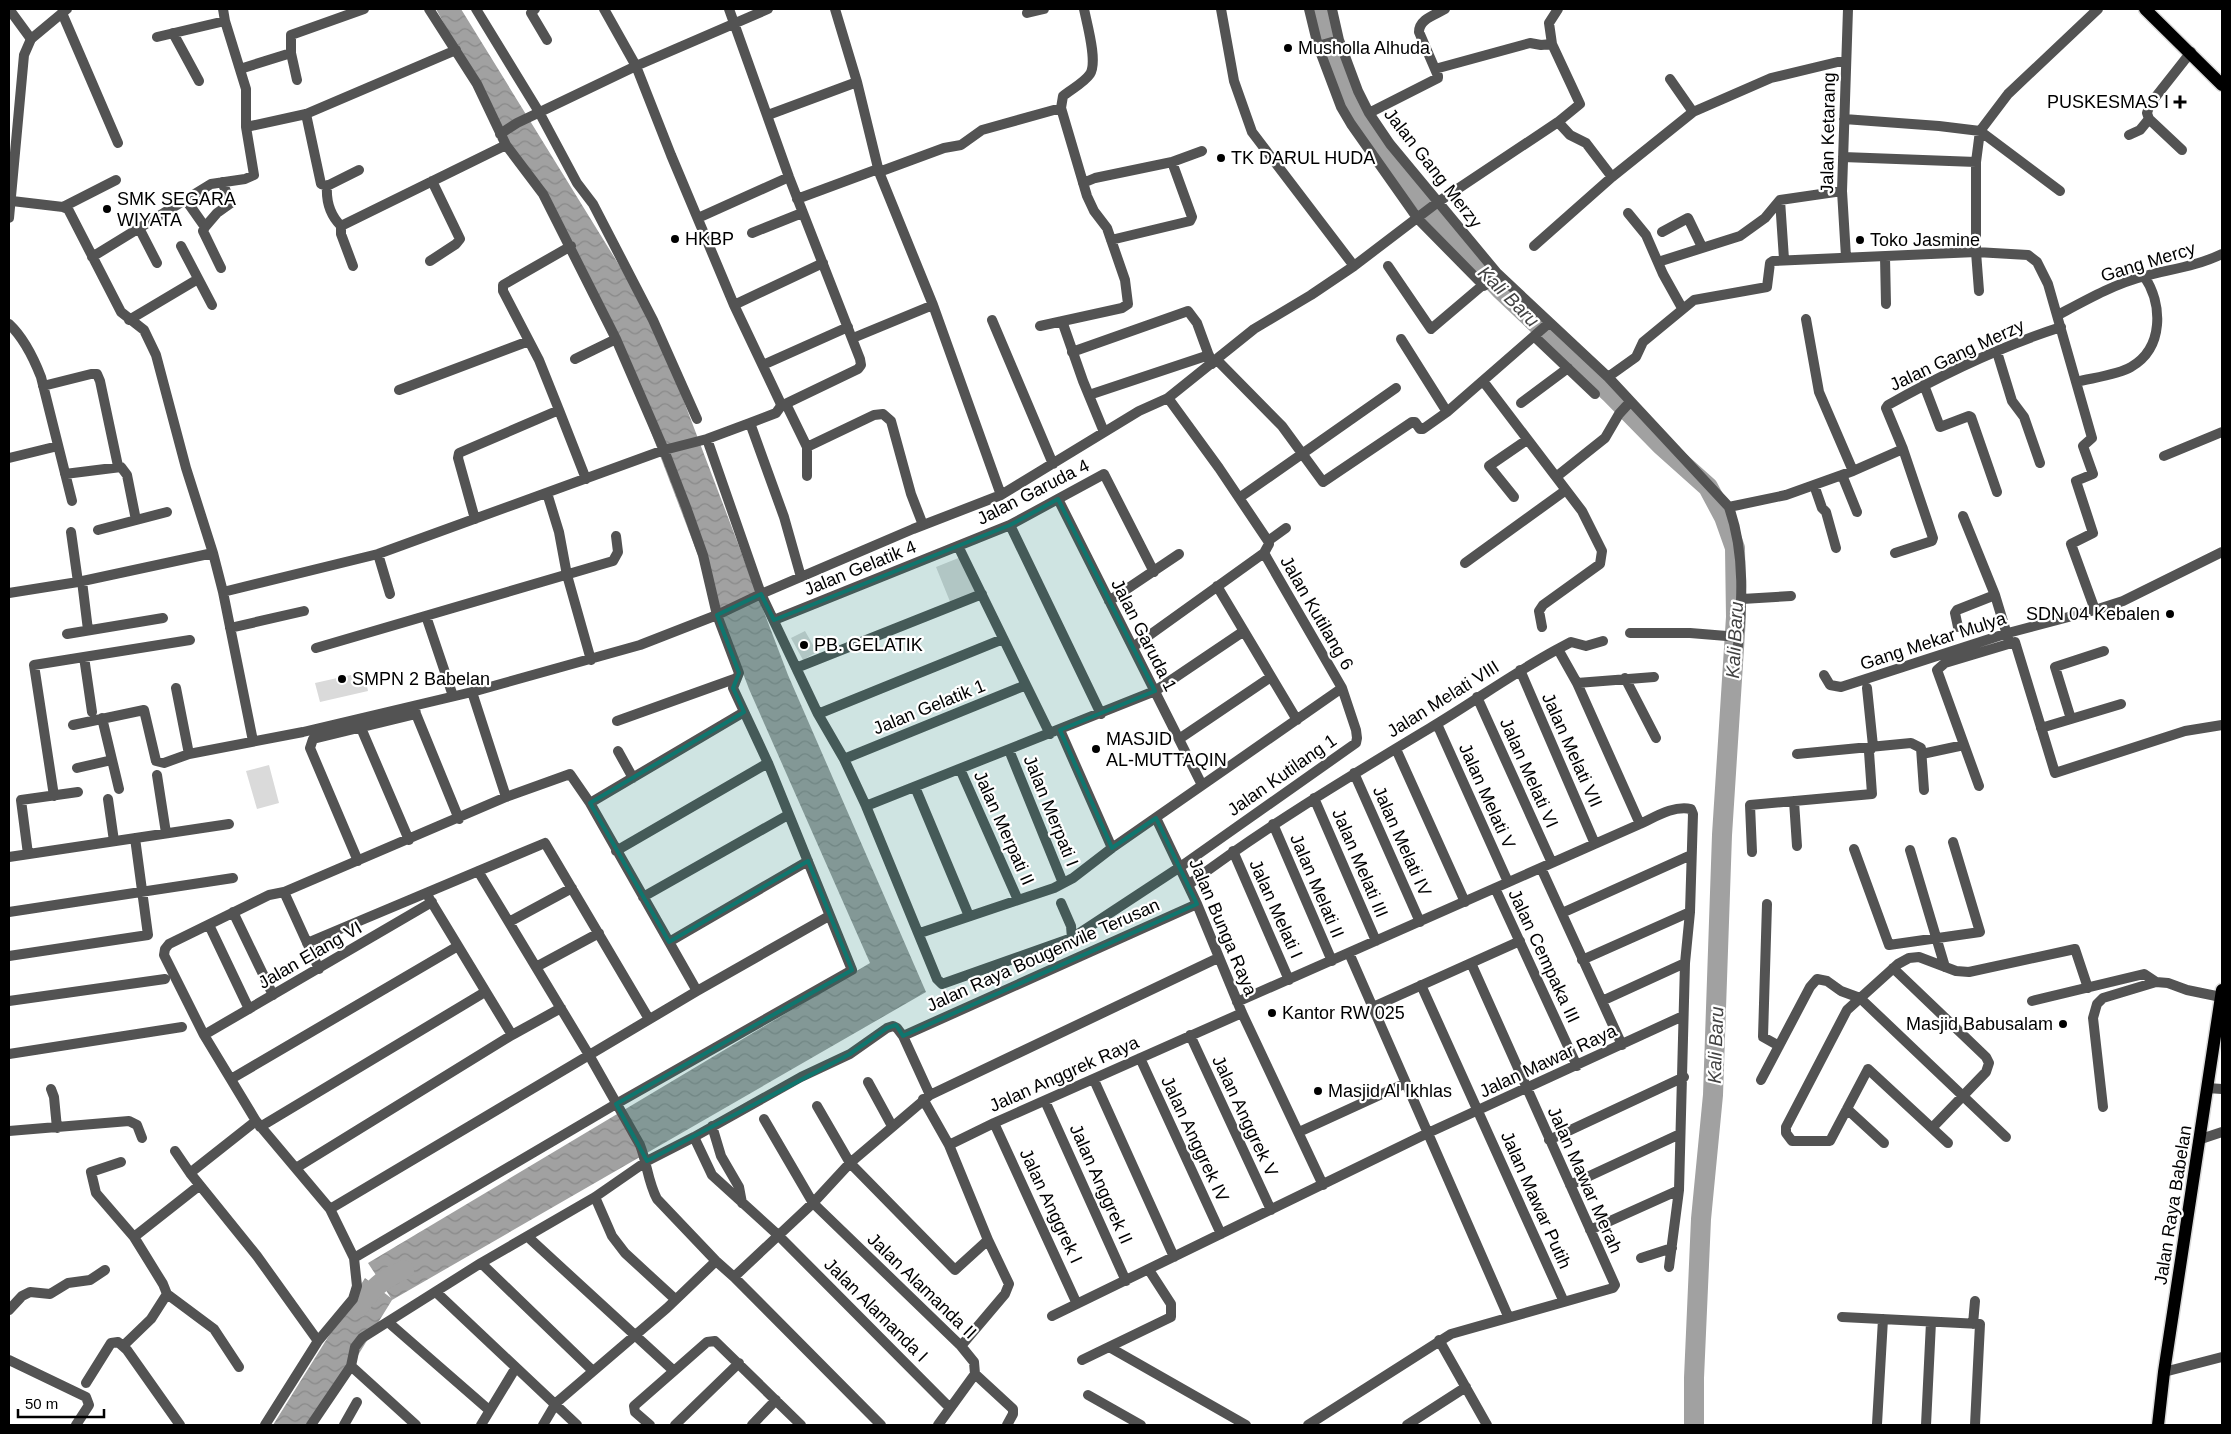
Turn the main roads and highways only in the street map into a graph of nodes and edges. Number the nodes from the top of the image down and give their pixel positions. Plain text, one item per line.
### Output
1 (2145, 9) edge
2 (2222, 85) edge
3 (2222, 994) edge
4 (2158, 1425) edge

1 - 2 main road
3 - 4 main road, Jalan Raya Babelan

